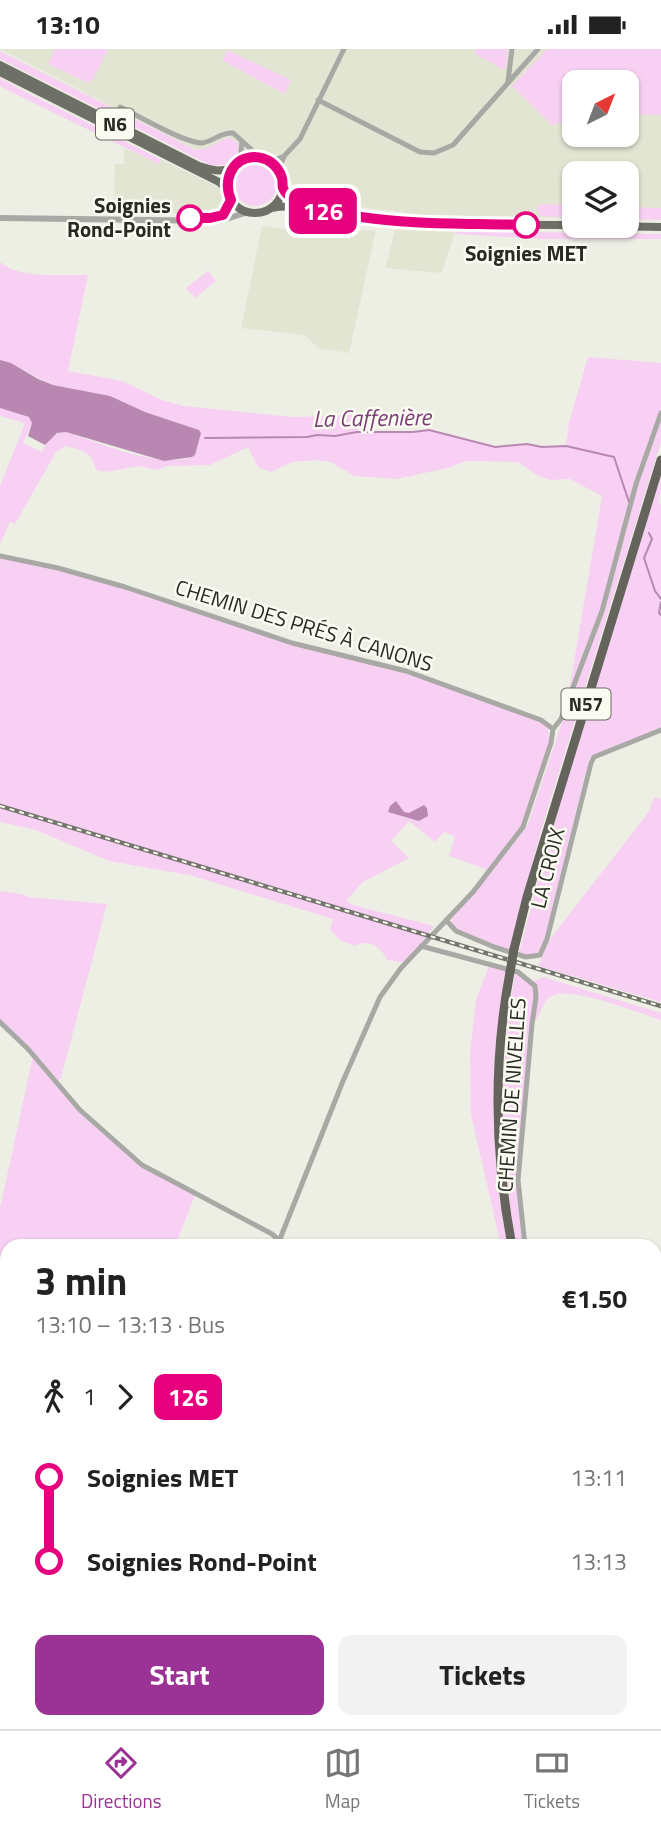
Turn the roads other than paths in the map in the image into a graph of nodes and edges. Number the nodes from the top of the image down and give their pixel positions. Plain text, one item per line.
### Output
1 (344, 49) edge
2 (512, 49) edge
3 (538, 49) edge
4 (0, 65) edge
5 (0, 72) edge
6 (507, 84) junction
7 (317, 100) junction
8 (120, 107) dead end
9 (242, 141) junction
10 (285, 155) junction
11 (261, 157) junction
12 (270, 162) junction
13 (236, 164) junction
14 (278, 170) junction
15 (283, 187) junction
16 (228, 189) junction
17 (231, 200) junction
18 (271, 208) junction
19 (319, 210) junction
20 (248, 212) junction
21 (0, 216) edge
22 (562, 225) edge
23 (639, 227) edge
24 (661, 227) edge
25 (661, 413) edge
26 (661, 460) edge
27 (0, 556) edge
28 (553, 729) junction
29 (661, 730) edge
30 (446, 920) junction
31 (421, 946) junction
32 (0, 1022) edge
33 (280, 1239) joint
34 (511, 1239) edge
35 (524, 1239) edge

1 - 7 street
2 - 6 street
3 - 6 street
4 - 13 main road, N6
5 - 16 main road, N6
6 - 7 street
7 - 10 street
8 - 9 street
9 - 11 street
9 - 13 street
10 - 12 street
10 - 14 street
11 - 12 main road
11 - 13 main road, N6
12 - 14 main road
13 - 16 main road
14 - 15 main road
15 - 18 main road
15 - 19 main road
16 - 17 main road
17 - 20 main road
17 - 21 street
18 - 19 main road
18 - 20 main road
19 - 22 main road
20 - 21 street
23 - 24 main road
25 - 28 street
26 - 34 highway, N57, bridge
27 - 28 street, CHEMIN DES PRÉS À CANONS
28 - 30 street
29 - 30 street, LA CROIX
30 - 31 street
31 - 33 street
31 - 35 street, CHEMIN DE NIVELLES
32 - 33 street

